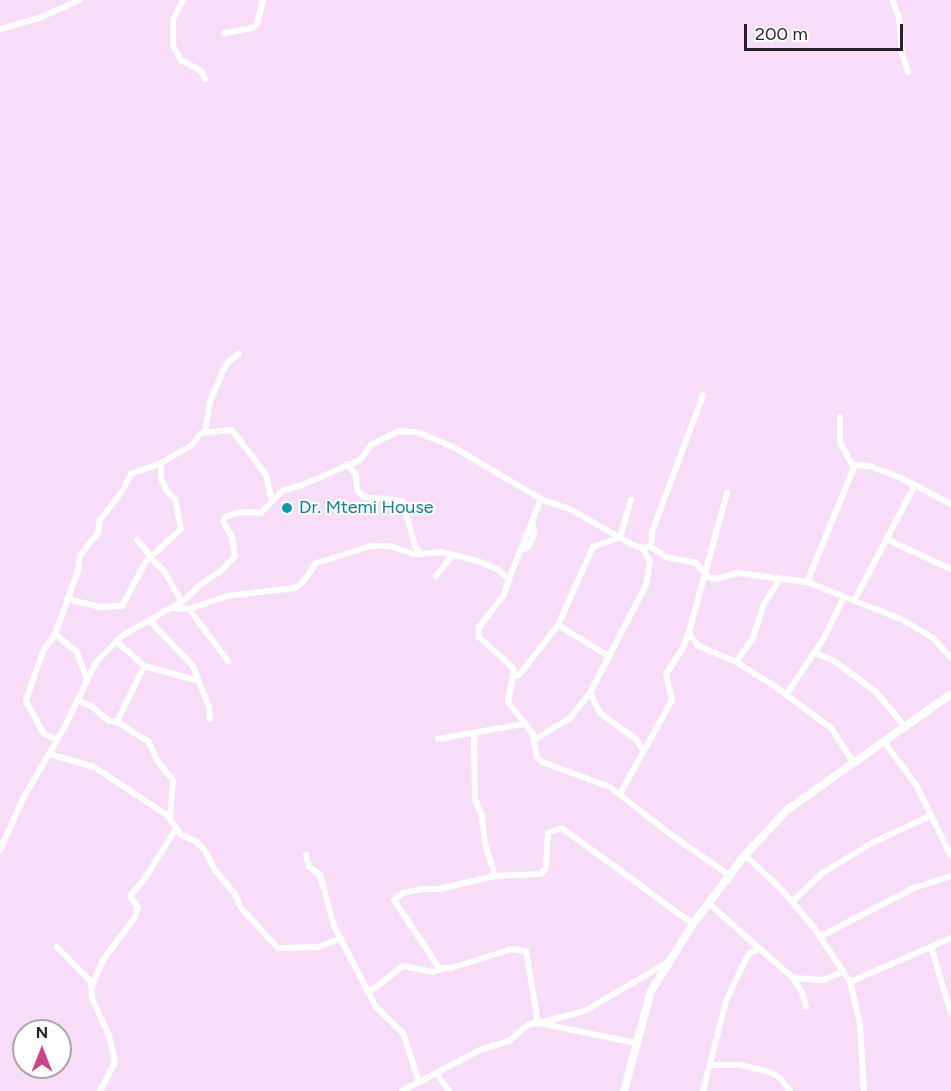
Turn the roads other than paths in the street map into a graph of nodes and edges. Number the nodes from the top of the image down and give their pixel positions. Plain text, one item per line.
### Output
1 (80, 0) edge
2 (183, 0) edge
3 (263, 0) edge
4 (892, 0) edge
5 (0, 29) edge
6 (224, 33) dead end
7 (908, 72) dead end
8 (205, 80) dead end
9 (239, 354) dead end
10 (703, 395) dead end
11 (840, 417) dead end
12 (205, 432) junction
13 (161, 463) junction
14 (348, 464) junction
15 (853, 467) junction
16 (915, 485) junction
17 (727, 493) dead end
18 (541, 499) junction
19 (631, 500) dead end
20 (272, 501) junction
21 (951, 504) edge
22 (620, 537) junction
23 (886, 539) junction
24 (137, 540) dead end
25 (651, 546) junction
26 (642, 548) junction
27 (420, 554) junction
28 (453, 555) junction
29 (151, 556) junction
30 (951, 569) edge
31 (706, 574) junction
32 (436, 576) dead end
33 (509, 579) junction
34 (780, 579) junction
35 (807, 582) junction
36 (844, 597) junction
37 (67, 599) junction
38 (854, 601) junction
39 (182, 602) junction
40 (172, 608) junction
41 (189, 609) junction
42 (150, 621) junction
43 (558, 625) junction
44 (689, 632) junction
45 (55, 634) junction
46 (116, 641) junction
47 (685, 643) junction
48 (697, 645) junction
49 (815, 653) junction
50 (610, 657) junction
51 (951, 658) edge
52 (228, 661) dead end
53 (736, 662) junction
54 (144, 666) junction
55 (86, 677) junction
56 (514, 677) junction
57 (199, 681) junction
58 (590, 693) junction
59 (951, 694) edge
60 (786, 695) junction
61 (77, 700) junction
62 (210, 719) dead end
63 (117, 722) junction
64 (523, 724) junction
65 (905, 727) junction
66 (474, 734) junction
67 (438, 739) dead end
68 (57, 740) junction
69 (534, 740) junction
70 (885, 743) junction
71 (643, 751) junction
72 (49, 754) junction
73 (853, 762) junction
74 (620, 794) junction
75 (930, 816) junction
76 (170, 819) junction
77 (176, 829) junction
78 (0, 850) edge
79 (306, 855) dead end
80 (745, 855) junction
81 (951, 856) edge
82 (729, 875) junction
83 (495, 876) junction
84 (951, 876) edge
85 (792, 902) junction
86 (708, 903) junction
87 (693, 924) junction
88 (821, 936) junction
89 (341, 938) junction
90 (951, 938) edge
91 (57, 947) dead end
92 (931, 947) junction
93 (759, 949) junction
94 (668, 962) junction
95 (442, 969) junction
96 (842, 972) junction
97 (793, 978) junction
98 (850, 982) junction
99 (92, 986) junction
100 (369, 992) junction
101 (806, 1007) dead end
102 (951, 1012) edge
103 (538, 1023) junction
104 (636, 1043) junction
105 (710, 1065) junction
106 (437, 1074) junction
107 (419, 1082) junction
108 (100, 1091) edge
109 (402, 1091) edge
110 (449, 1091) edge
111 (624, 1091) edge
112 (703, 1091) edge
113 (790, 1091) edge
114 (864, 1091) edge

1 - 5 street
2 - 8 street
3 - 6 street
4 - 7 street
9 - 12 street
10 - 25 street
11 - 15 street
12 - 13 street
12 - 20 street
13 - 29 street
13 - 37 street
14 - 18 street
14 - 20 street
14 - 27 street
15 - 16 street
15 - 35 street
16 - 21 street
16 - 23 street
17 - 31 street
18 - 22 street
18 - 33 street
19 - 22 street
20 - 39 street
22 - 26 street
22 - 43 street
23 - 30 street
23 - 38 street
24 - 29 street
25 - 26 street
25 - 31 street
26 - 50 street
27 - 28 street
27 - 41 street
28 - 32 street
28 - 33 street
29 - 37 street
29 - 39 street
31 - 34 street
31 - 44 street
33 - 56 street
34 - 35 street
34 - 53 street
35 - 36 street
36 - 38 street
36 - 49 street
37 - 45 street
38 - 51 street
39 - 40 street
40 - 41 street
40 - 42 street
41 - 52 street
42 - 46 street
42 - 57 street
43 - 50 street
43 - 56 street
44 - 47 street
44 - 48 street
45 - 55 street
45 - 68 street
46 - 54 street
46 - 55 street
47 - 48 street
47 - 71 street
48 - 53 street
49 - 60 street
49 - 65 street
50 - 58 street
53 - 60 street
54 - 57 street
54 - 63 street
55 - 61 street
56 - 64 street
57 - 62 street
58 - 69 street
58 - 71 street
59 - 65 main road
60 - 73 street
61 - 63 street
61 - 68 street
63 - 76 street
64 - 66 street
64 - 69 street
65 - 70 main road
66 - 67 street
66 - 83 street
68 - 72 street
69 - 74 street
70 - 73 main road
70 - 75 street
71 - 74 street
72 - 76 street
72 - 78 street
73 - 80 main road
74 - 82 street
75 - 81 street
75 - 85 street
76 - 77 street
77 - 89 street
77 - 99 street
79 - 89 street
80 - 82 main road
80 - 85 street
82 - 86 main road
83 - 87 street
83 - 95 street
84 - 88 street
85 - 88 street
86 - 87 main road
86 - 93 street
87 - 94 main road
88 - 96 street
89 - 100 street
90 - 92 street
91 - 99 street
92 - 98 street
92 - 102 street
93 - 97 street
93 - 105 street
94 - 103 street
94 - 104 main road
95 - 100 street
95 - 103 street
96 - 97 street
96 - 98 street
97 - 101 street
98 - 114 street
99 - 108 street
100 - 107 street
103 - 104 street
103 - 106 street
104 - 111 main road
105 - 112 street
105 - 113 street
106 - 107 street
106 - 110 street
107 - 109 street

